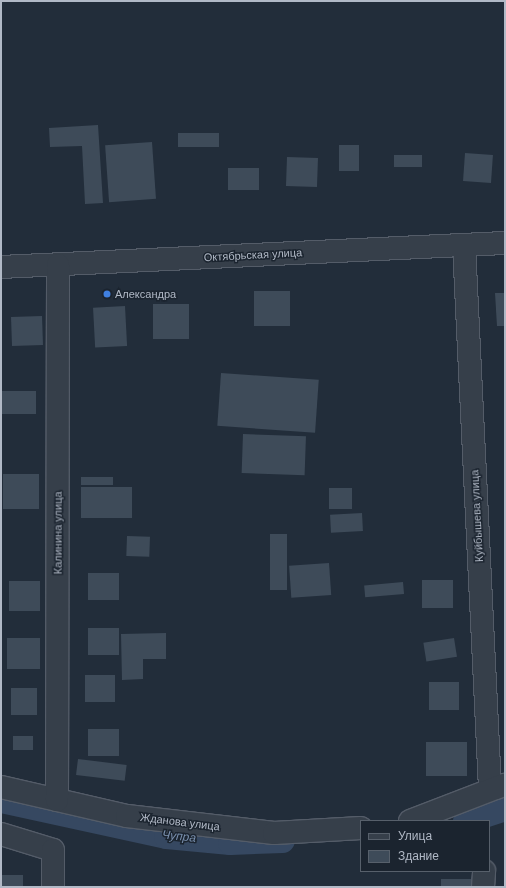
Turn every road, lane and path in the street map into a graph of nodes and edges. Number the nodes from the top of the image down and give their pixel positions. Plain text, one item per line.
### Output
1 (505, 243) edge
2 (464, 245) junction
3 (58, 265) junction
4 (1, 267) edge
5 (498, 786) edge
6 (1, 787) edge
7 (57, 800) junction
8 (413, 820) edge
9 (360, 828) edge
10 (1, 834) edge
11 (484, 872) edge
12 (53, 887) edge
13 (483, 887) edge

1 - 2 street, Октябрьская улица
2 - 3 street, Октябрьская улица
2 - 5 street, Куйбышева улица
3 - 4 street, Октябрьская улица
3 - 7 street, Калинина улица
5 - 8 street
6 - 7 street, Жданова улица
7 - 9 street, Жданова улица
10 - 12 street
11 - 13 street

